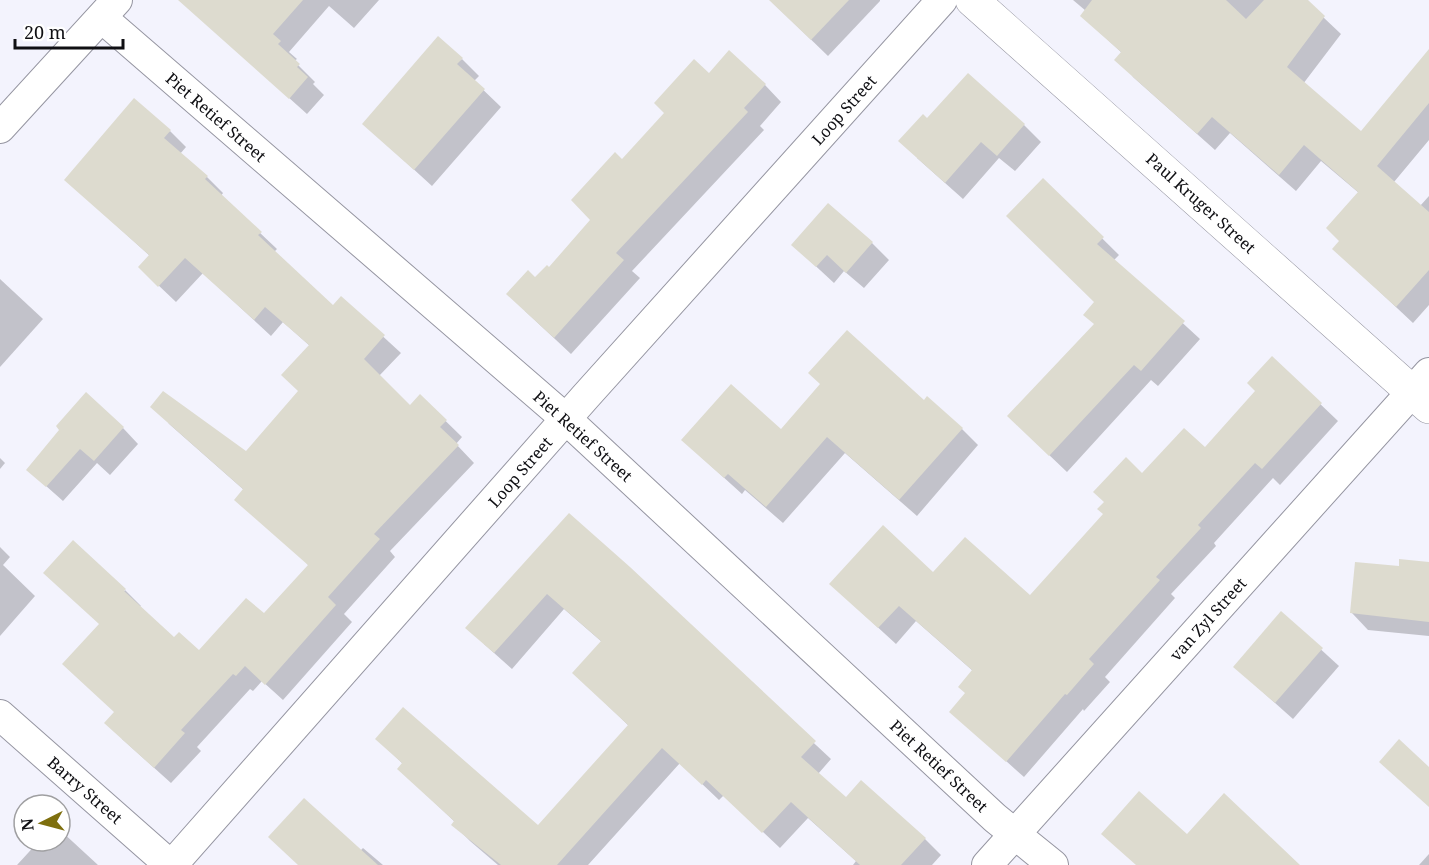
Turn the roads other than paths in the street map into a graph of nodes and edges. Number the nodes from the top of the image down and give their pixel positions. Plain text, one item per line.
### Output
1 (942, 0) edge
2 (972, 0) edge
3 (110, 9) edge
4 (0, 128) edge
5 (1423, 390) edge
6 (567, 419) junction
7 (0, 715) edge
8 (1015, 834) junction
9 (171, 865) edge
10 (987, 865) edge
11 (1053, 865) edge

1 - 6 street, Loop Street
2 - 5 street, Paul Kruger Street
3 - 4 street
3 - 6 street, Piet Retief Street
5 - 8 street, van Zyl Street
6 - 8 street, Piet Retief Street
6 - 9 street, Loop Street
7 - 9 street, Barry Street
8 - 10 street, van Zyl Street
8 - 11 street, Piet Retief Street

